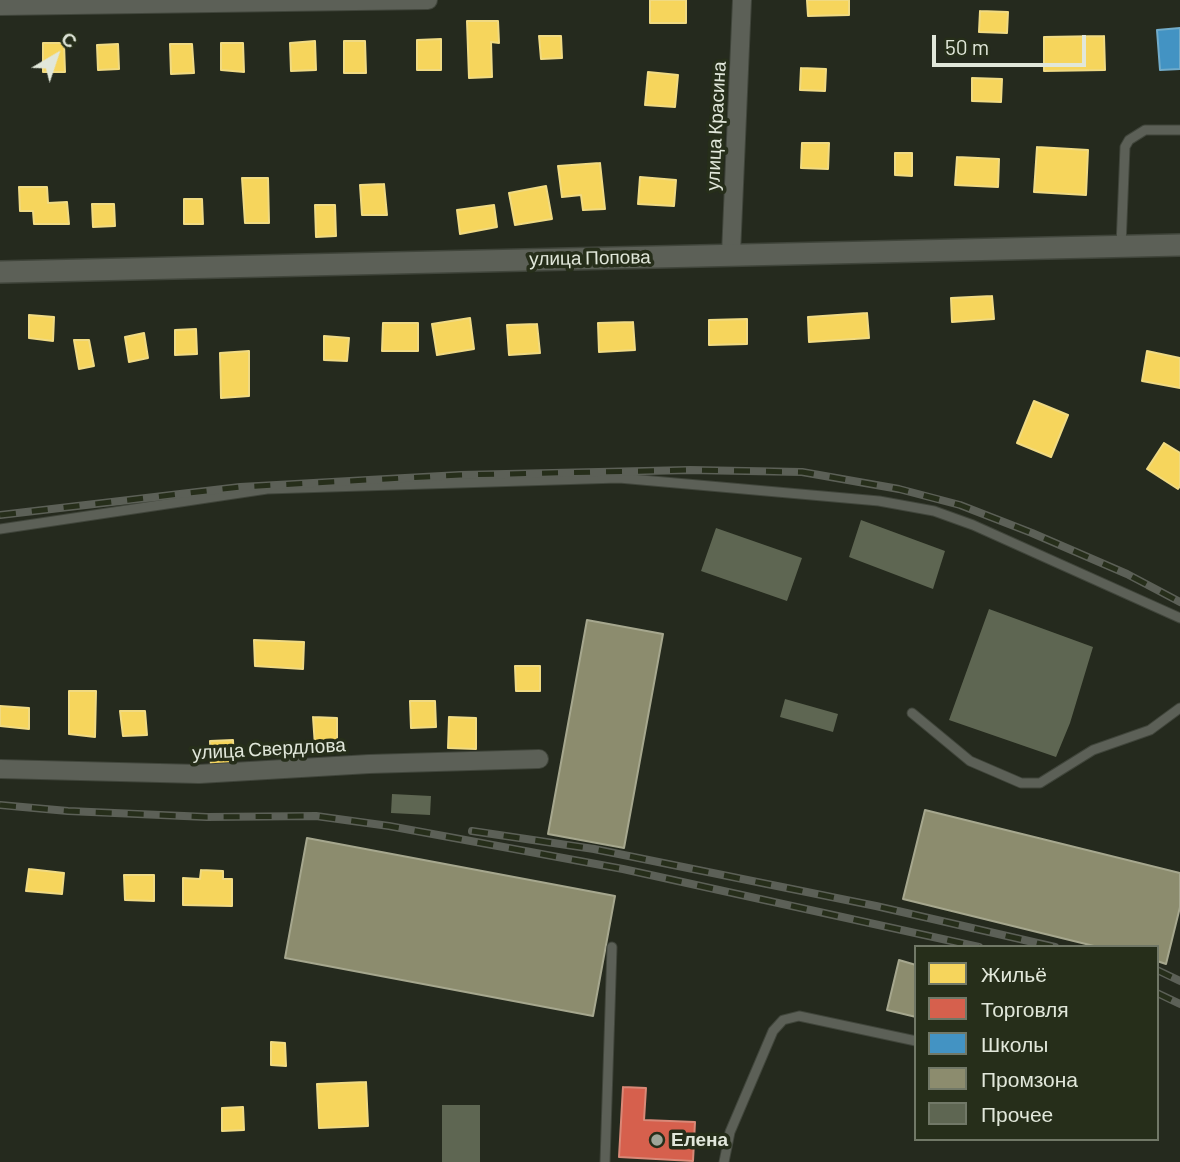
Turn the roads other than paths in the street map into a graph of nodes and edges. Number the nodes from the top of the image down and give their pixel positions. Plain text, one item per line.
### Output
1 (428, 0) edge
2 (743, 0) edge
3 (0, 6) edge
4 (1180, 130) edge
5 (1180, 245) edge
6 (1121, 246) junction
7 (731, 254) junction
8 (0, 272) edge
9 (0, 529) edge
10 (1180, 618) edge
11 (1180, 708) edge
12 (912, 713) dead end
13 (539, 759) dead end
14 (0, 769) edge
15 (612, 947) dead end
16 (914, 1041) edge
17 (605, 1162) edge
18 (724, 1162) edge

1 - 3 street
2 - 7 street, улица Красина
4 - 6 lane
5 - 6 street, улица Попова
6 - 7 street, улица Попова
7 - 8 street, улица Попова
9 - 10 lane
11 - 12 lane
13 - 14 street, улица Свердлова
15 - 17 lane
16 - 18 lane

